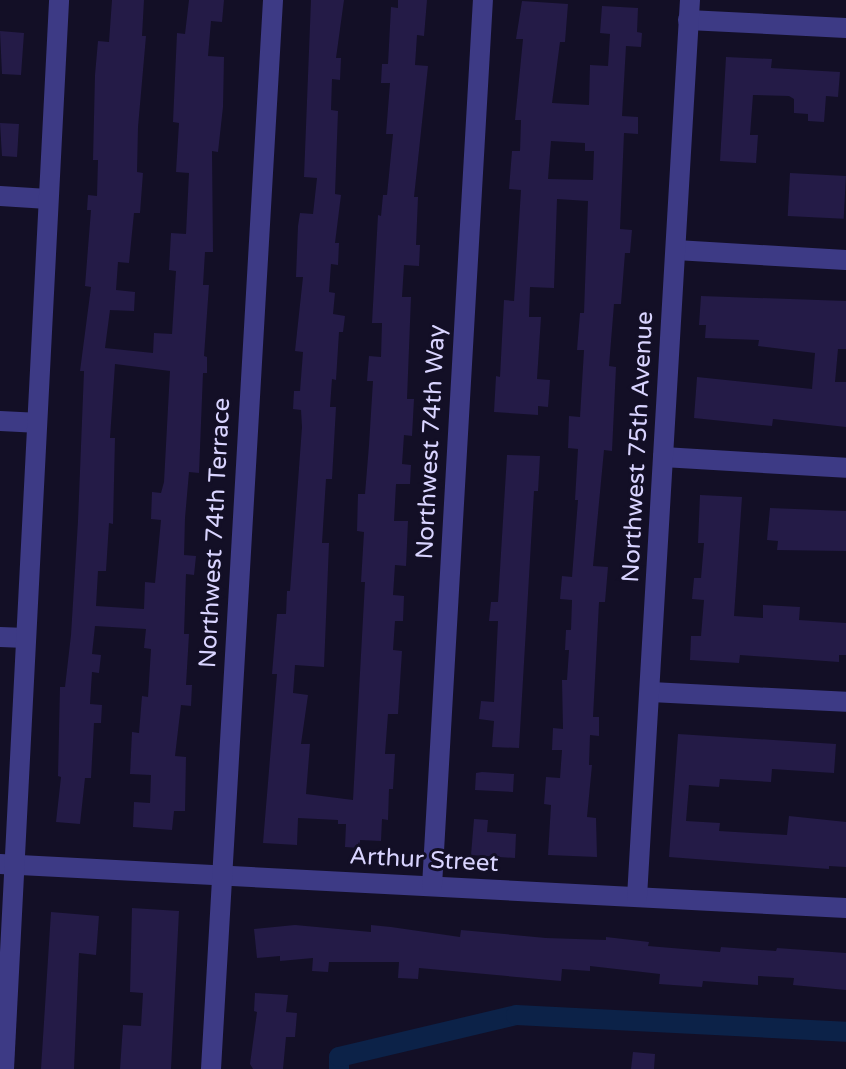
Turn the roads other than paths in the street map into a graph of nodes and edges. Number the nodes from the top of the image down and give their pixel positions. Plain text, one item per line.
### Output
1 (59, 0) edge
2 (273, 0) edge
3 (483, 0) edge
4 (689, 10) edge
5 (846, 28) edge
6 (0, 196) edge
7 (48, 199) junction
8 (676, 250) junction
9 (846, 260) edge
10 (0, 421) edge
11 (35, 423) junction
12 (663, 457) junction
13 (846, 468) edge
14 (0, 637) edge
15 (26, 638) junction
16 (651, 692) junction
17 (846, 702) edge
18 (6, 864) edge
19 (220, 875) junction
20 (432, 886) junction
21 (637, 897) junction
22 (846, 908) edge
23 (4, 1069) edge
24 (211, 1069) edge

1 - 7 street
2 - 19 street, Northwest 74th Terrace
3 - 20 street, Northwest 74th Way
4 - 5 street
4 - 8 street, Northwest 75th Avenue
6 - 7 street
7 - 11 street
8 - 9 street
8 - 12 street, Northwest 75th Avenue
10 - 11 street
11 - 15 street
12 - 13 street
12 - 16 street, Northwest 75th Avenue
14 - 15 street
15 - 18 street
16 - 17 street
16 - 21 street, Northwest 75th Avenue
18 - 19 street, Arthur Street
18 - 23 street
19 - 20 street, Arthur Street
19 - 24 street, Northwest 74th Terrace
20 - 21 street, Arthur Street
21 - 22 street, Arthur Street

